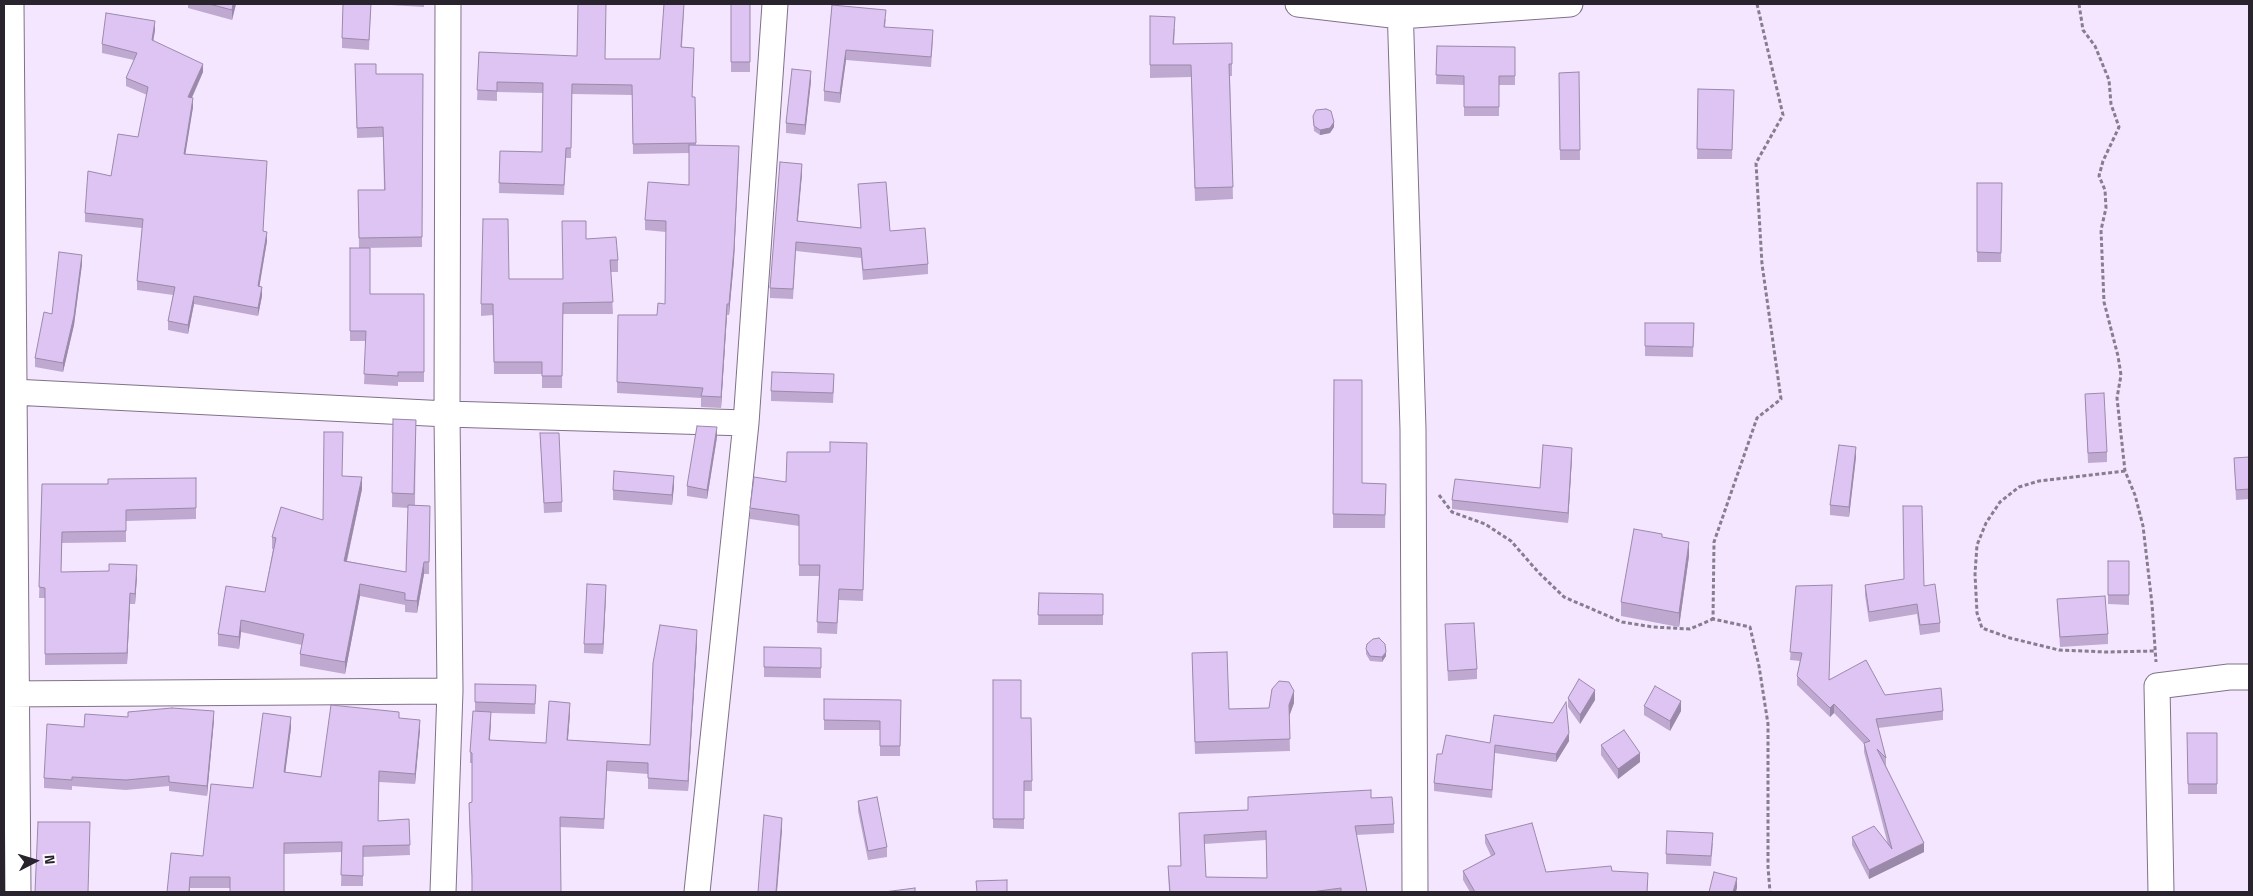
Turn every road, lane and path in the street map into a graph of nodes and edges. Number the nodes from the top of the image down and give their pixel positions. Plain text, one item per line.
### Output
1 (11, 4) edge
2 (448, 4) edge
3 (774, 4) edge
4 (1298, 4) edge
5 (1570, 4) edge
6 (1756, 4) edge
7 (2079, 4) edge
8 (1400, 10) edge
9 (10, 381) edge
10 (447, 414) junction
11 (746, 423) junction
12 (2125, 471) junction
13 (1437, 492) dead end
14 (1713, 619) junction
15 (2155, 651) junction
16 (2249, 677) edge
17 (2157, 686) junction
18 (450, 691) junction
19 (9, 693) edge
20 (18, 892) edge
21 (443, 892) edge
22 (697, 892) edge
23 (1415, 892) edge
24 (1770, 892) edge
25 (2161, 892) edge

1 - 9 street
2 - 10 street
3 - 11 street
4 - 8 street
5 - 8 street
6 - 14 path
7 - 12 path
8 - 23 street
9 - 10 street
9 - 19 street
10 - 11 street
10 - 18 street
11 - 22 street
12 - 15 path
12 - 15 path
13 - 14 path
14 - 24 path
15 - 17 path
16 - 17 street
17 - 25 street
18 - 19 street
18 - 21 street
19 - 20 street

